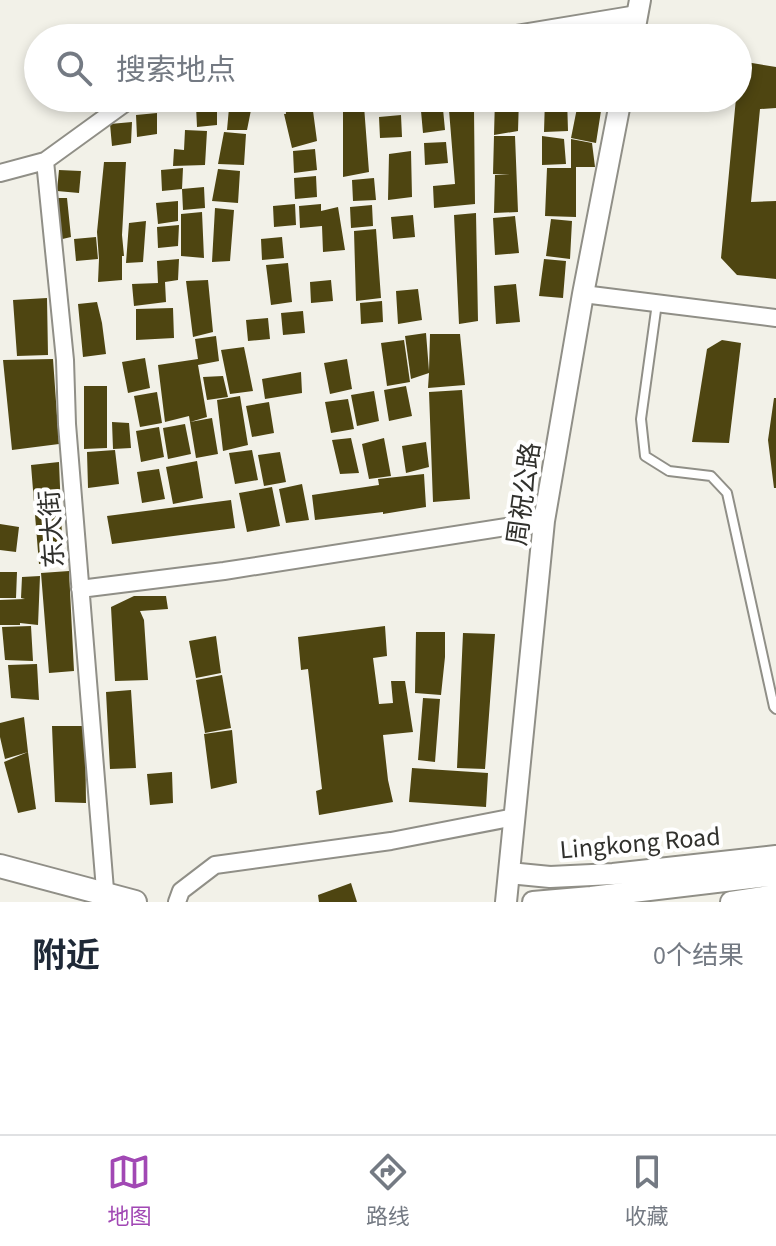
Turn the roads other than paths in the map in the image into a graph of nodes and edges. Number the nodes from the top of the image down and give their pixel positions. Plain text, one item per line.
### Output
1 (638, 7) edge
2 (558, 24) edge
3 (113, 112) edge
4 (618, 112) edge
5 (45, 161) junction
6 (0, 173) edge
7 (583, 294) junction
8 (657, 303) junction
9 (776, 318) edge
10 (544, 521) junction
11 (80, 589) junction
12 (776, 709) edge
13 (515, 817) junction
14 (776, 856) edge
15 (0, 866) edge
16 (509, 873) junction
17 (776, 875) edge
18 (0, 879) edge
19 (776, 895) edge
20 (100, 899) edge
21 (135, 902) edge
22 (177, 902) edge
23 (506, 902) edge
24 (533, 902) edge
25 (731, 902) edge

1 - 2 street
3 - 5 street
4 - 7 street, 周祝公路
5 - 6 street
5 - 11 street, 东大街
7 - 8 street
7 - 10 street, 周祝公路
8 - 9 street
8 - 12 lane
10 - 11 street
10 - 13 street, 周祝公路
11 - 20 street, 东大街
13 - 16 street, 周祝公路
13 - 22 street
14 - 16 street, Lingkong Road
15 - 20 main road
16 - 23 street, 周祝公路
17 - 24 street, Lingkong Road
18 - 20 main road
19 - 25 street
20 - 21 main road

